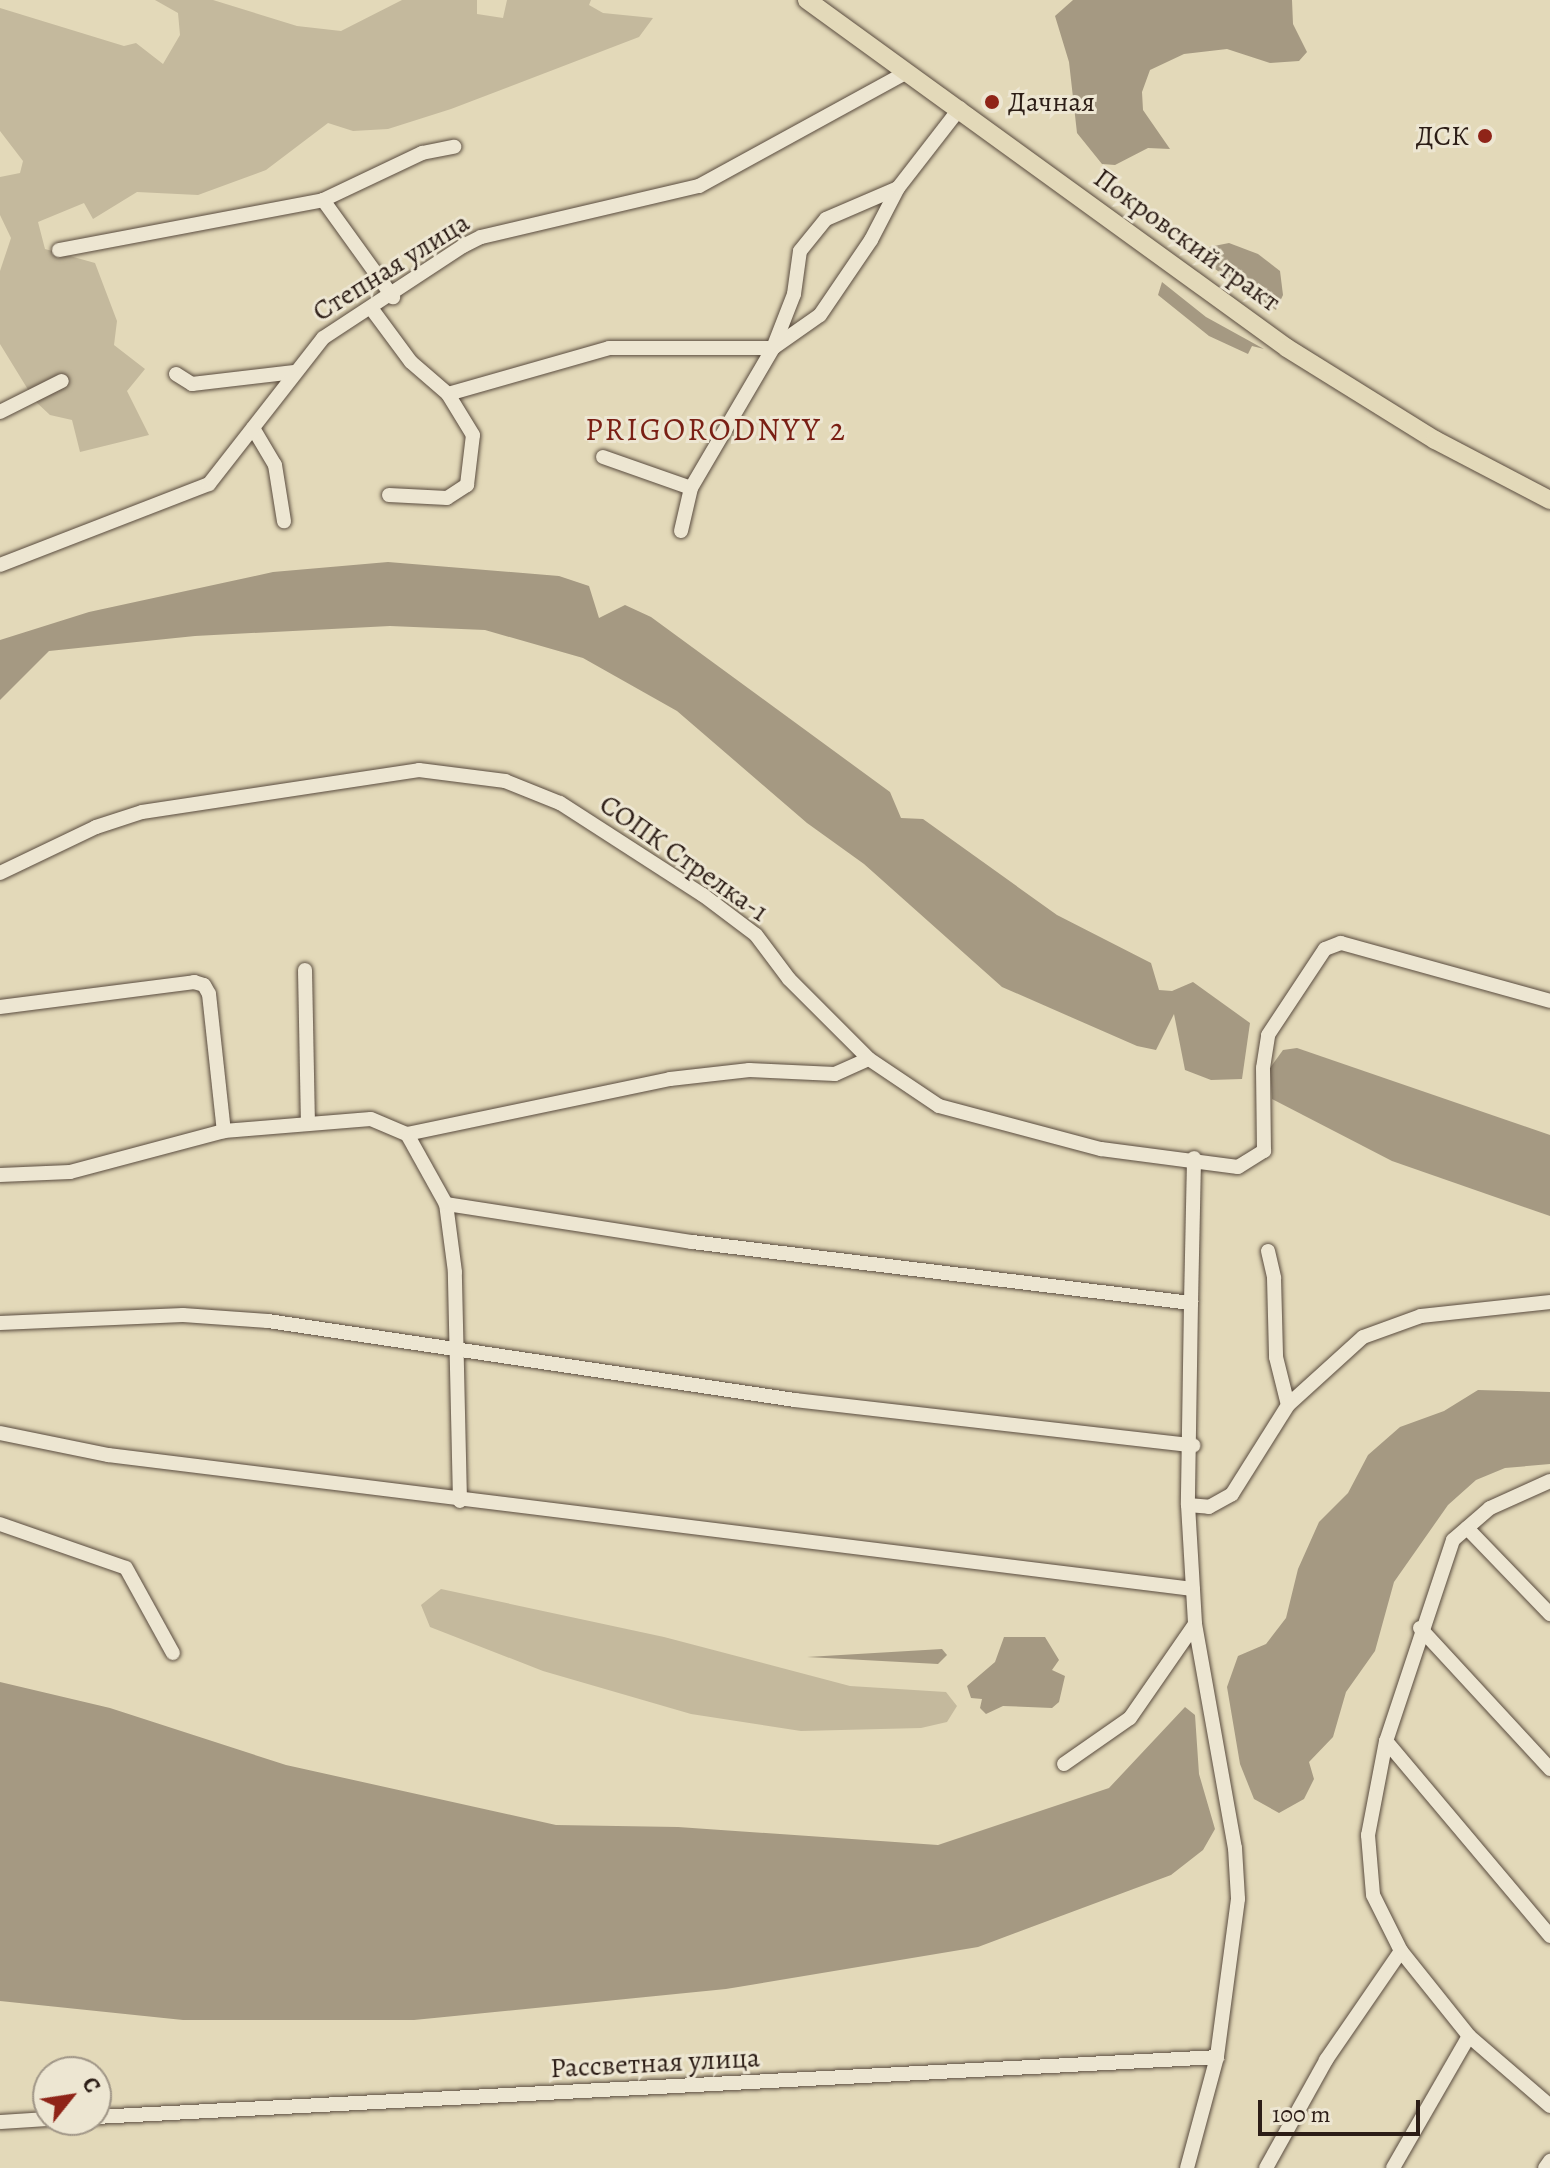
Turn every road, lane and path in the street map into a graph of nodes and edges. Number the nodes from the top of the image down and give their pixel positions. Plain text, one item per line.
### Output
1 (807, 0) edge
2 (907, 72) junction
3 (960, 108) junction
4 (454, 147) dead end
5 (898, 188) junction
6 (323, 200) junction
7 (59, 250) dead end
8 (393, 297) junction
9 (371, 308) junction
10 (773, 348) junction
11 (294, 372) junction
12 (176, 374) dead end
13 (62, 381) dead end
14 (448, 394) junction
15 (0, 412) edge
16 (253, 428) junction
17 (603, 457) dead end
18 (691, 488) junction
19 (389, 495) dead end
20 (1550, 500) edge
21 (284, 521) dead end
22 (681, 531) dead end
23 (0, 565) edge
24 (0, 873) edge
25 (305, 970) dead end
26 (1550, 1001) edge
27 (0, 1007) edge
28 (869, 1059) junction
29 (308, 1122) junction
30 (224, 1131) junction
31 (407, 1134) junction
32 (1194, 1158) junction
33 (0, 1175) edge
34 (446, 1204) junction
35 (1268, 1251) dead end
36 (1550, 1302) edge
37 (1191, 1303) junction
38 (0, 1323) edge
39 (456, 1349) junction
40 (1288, 1405) junction
41 (0, 1433) edge
42 (1193, 1445) junction
43 (1550, 1481) edge
44 (460, 1501) junction
45 (1188, 1505) junction
46 (0, 1524) edge
47 (1467, 1528) junction
48 (1193, 1589) junction
49 (1550, 1614) edge
50 (1195, 1624) junction
51 (1420, 1628) junction
52 (173, 1653) dead end
53 (1386, 1741) junction
54 (1064, 1764) dead end
55 (1550, 1769) edge
56 (1550, 1936) edge
57 (1401, 1951) junction
58 (1469, 2036) junction
59 (1217, 2057) junction
60 (1550, 2106) edge
61 (112, 2116) edge
62 (32, 2120) edge
63 (0, 2122) edge
64 (1550, 2161) edge
65 (1187, 2168) edge
66 (1266, 2168) edge
67 (1393, 2168) edge
68 (1545, 2168) edge

1 - 2 main road, Покровский тракт
2 - 3 main road, Покровский тракт
2 - 8 street, Степная улица
3 - 5 street
3 - 20 main road, Покровский тракт
4 - 6 street
5 - 10 street
5 - 10 street
6 - 7 street
6 - 8 street
8 - 9 street, Степная улица
9 - 11 street, Степная улица
9 - 14 street
10 - 14 street
10 - 18 street
11 - 12 street
11 - 16 street, Степная улица
13 - 15 street
14 - 19 street
16 - 21 street
16 - 23 street, Степная улица
17 - 18 street
18 - 22 street
24 - 28 street, СОПК Стрелка-1
25 - 29 street
26 - 32 street, СОПК Стрелка-1
27 - 30 street
28 - 31 street
28 - 32 street, СОПК Стрелка-1
29 - 30 street
29 - 31 street
30 - 33 street
31 - 34 street
32 - 37 street
34 - 37 street
34 - 39 street
35 - 40 street
36 - 40 street
37 - 42 street
38 - 39 street
39 - 42 street
39 - 44 street
40 - 45 street
41 - 44 street
42 - 45 street
43 - 47 street
44 - 48 street
45 - 48 street
46 - 52 street
47 - 49 street
47 - 51 street
48 - 50 street
50 - 54 street
50 - 59 street
51 - 53 street
51 - 55 street
53 - 56 street
53 - 57 street
57 - 58 street
57 - 66 street
58 - 60 street
58 - 67 street
59 - 61 street, Рассветная улица
59 - 65 street
62 - 63 street
64 - 68 street

